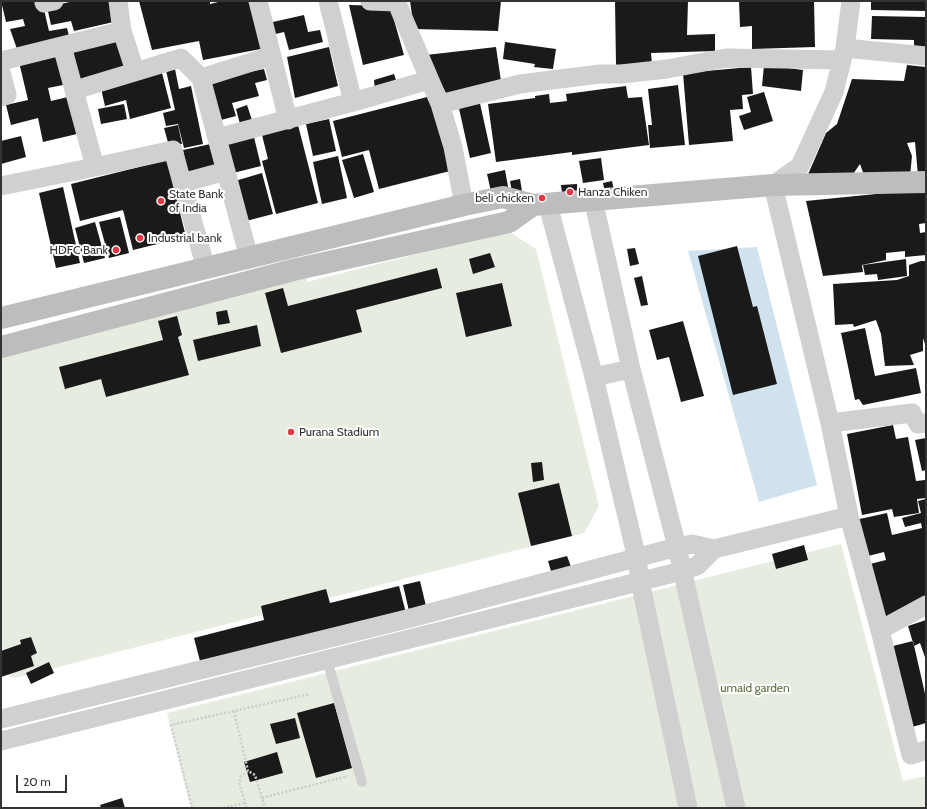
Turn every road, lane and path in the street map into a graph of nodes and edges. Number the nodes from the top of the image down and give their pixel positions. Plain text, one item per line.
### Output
1 (118, 1) edge
2 (258, 1) edge
3 (328, 1) edge
4 (370, 1) edge
5 (851, 1) edge
6 (396, 2) edge
7 (122, 31) junction
8 (62, 46) junction
9 (843, 54) junction
10 (271, 56) junction
11 (926, 56) edge
12 (1, 61) edge
13 (135, 71) junction
14 (1, 72) edge
15 (201, 78) junction
16 (429, 80) junction
17 (75, 90) junction
18 (1, 97) edge
19 (353, 102) junction
20 (440, 104) junction
21 (288, 120) junction
22 (217, 138) junction
23 (95, 167) junction
24 (226, 171) junction
25 (926, 182) edge
26 (182, 183) junction
27 (773, 185) junction
28 (1, 186) edge
29 (593, 199) junction
30 (464, 204) junction
31 (540, 205) junction
32 (249, 258) junction
33 (206, 269) junction
34 (1, 318) edge
35 (1, 347) edge
36 (631, 369) junction
37 (594, 377) junction
38 (830, 423) junction
39 (926, 423) edge
40 (849, 516) junction
41 (677, 547) junction
42 (714, 549) junction
43 (637, 559) junction
44 (682, 571) junction
45 (640, 581) junction
46 (926, 605) edge
47 (880, 630) junction
48 (327, 660) junction
49 (310, 694) dead end
50 (234, 711) junction
51 (1, 719) edge
52 (1, 741) edge
53 (926, 750) edge
54 (248, 771) junction
55 (361, 777) joint
56 (262, 798) junction
57 (245, 803) junction
58 (192, 808) edge
59 (223, 808) edge
60 (246, 808) edge
61 (265, 808) edge
62 (688, 808) edge
63 (736, 808) edge

1 - 7 street
2 - 10 street
3 - 19 street
4 - 6 street
5 - 9 street
6 - 16 street
7 - 8 street
7 - 13 street
8 - 12 street
8 - 17 street
9 - 11 street
9 - 20 street
9 - 27 street
10 - 15 street
10 - 21 street
13 - 15 street
13 - 17 street
14 - 18 street
15 - 22 street
16 - 19 street
16 - 20 street
17 - 23 street
19 - 21 street
20 - 30 street
21 - 22 street
22 - 24 street
23 - 26 street
23 - 28 street
24 - 26 street
24 - 32 street
25 - 27 street
26 - 33 street
27 - 29 street
27 - 38 street
29 - 31 street
29 - 36 street
30 - 31 street
30 - 32 street
31 - 35 street
31 - 37 street
32 - 33 street
33 - 34 street
36 - 37 street
36 - 41 street
37 - 43 street
38 - 39 street
38 - 40 street
40 - 42 street
40 - 47 street
41 - 42 street
41 - 43 street
41 - 44 street
42 - 44 street
43 - 45 street
43 - 51 street
44 - 45 street
44 - 63 street
45 - 48 street
45 - 62 street
46 - 47 street
47 - 53 street
48 - 52 street
48 - 55 lane
49 - 50 path
50 - 54 path
50 - 58 path
54 - 56 path
54 - 57 path
55 - 56 path
56 - 61 path
57 - 59 path
57 - 60 path

